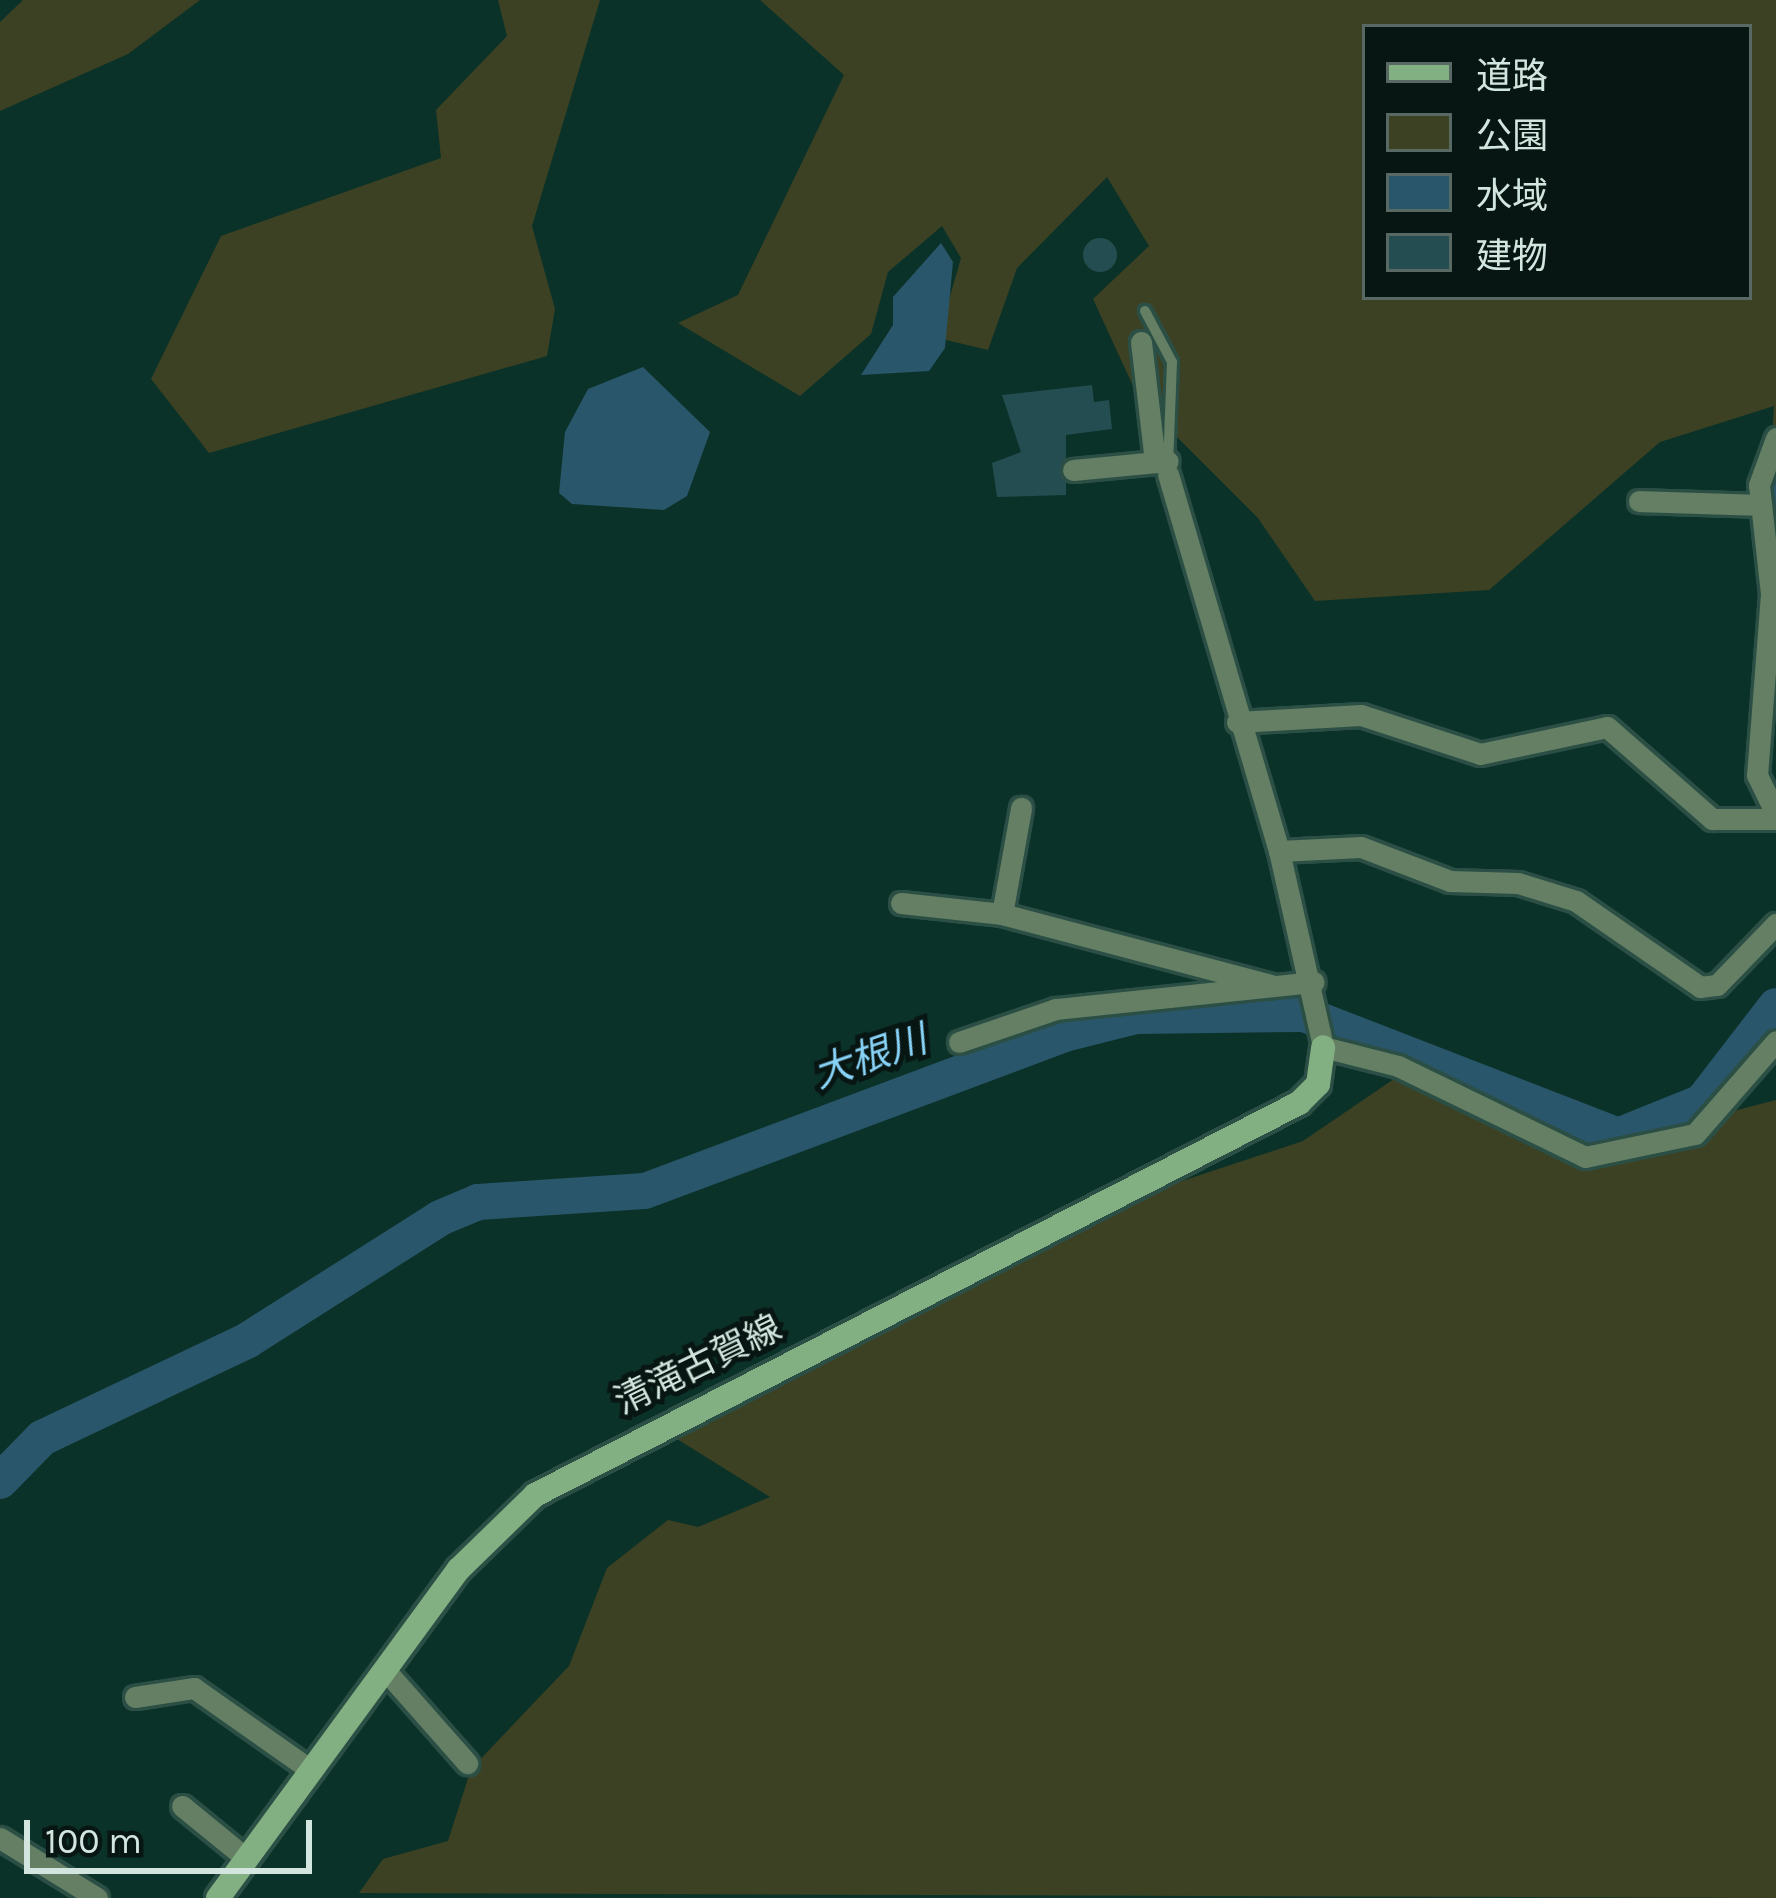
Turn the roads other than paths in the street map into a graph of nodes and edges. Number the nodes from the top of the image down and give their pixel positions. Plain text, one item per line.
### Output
1 (1145, 311) dead end
2 (1141, 342) dead end
3 (1776, 438) edge
4 (1164, 466) junction
5 (1073, 470) dead end
6 (1639, 501) dead end
7 (1760, 505) junction
8 (1237, 722) junction
9 (1021, 808) dead end
10 (1776, 816) edge
11 (1279, 851) junction
12 (901, 903) dead end
13 (1002, 914) junction
14 (1776, 923) edge
15 (1314, 982) junction
16 (1270, 985) junction
17 (1776, 1041) edge
18 (959, 1042) dead end
19 (1323, 1047) junction
20 (386, 1671) junction
21 (135, 1697) dead end
22 (467, 1763) dead end
23 (312, 1771) junction
24 (182, 1806) dead end
25 (0, 1838) edge
26 (247, 1859) junction
27 (97, 1898) edge
28 (218, 1898) edge

1 - 4 lane
2 - 4 street
3 - 7 street
4 - 5 street
4 - 8 street
6 - 7 street
7 - 10 street
8 - 10 street
8 - 11 street
9 - 13 street
11 - 14 street
11 - 15 street
12 - 13 street
13 - 16 street
15 - 16 street
15 - 19 street
16 - 18 street
17 - 19 street
19 - 20 main road, 清滝古賀線
20 - 22 street
20 - 23 main road, 清滝古賀線
21 - 23 street
23 - 26 main road, 清滝古賀線
24 - 26 street
25 - 27 street
26 - 28 main road, 清滝古賀線

